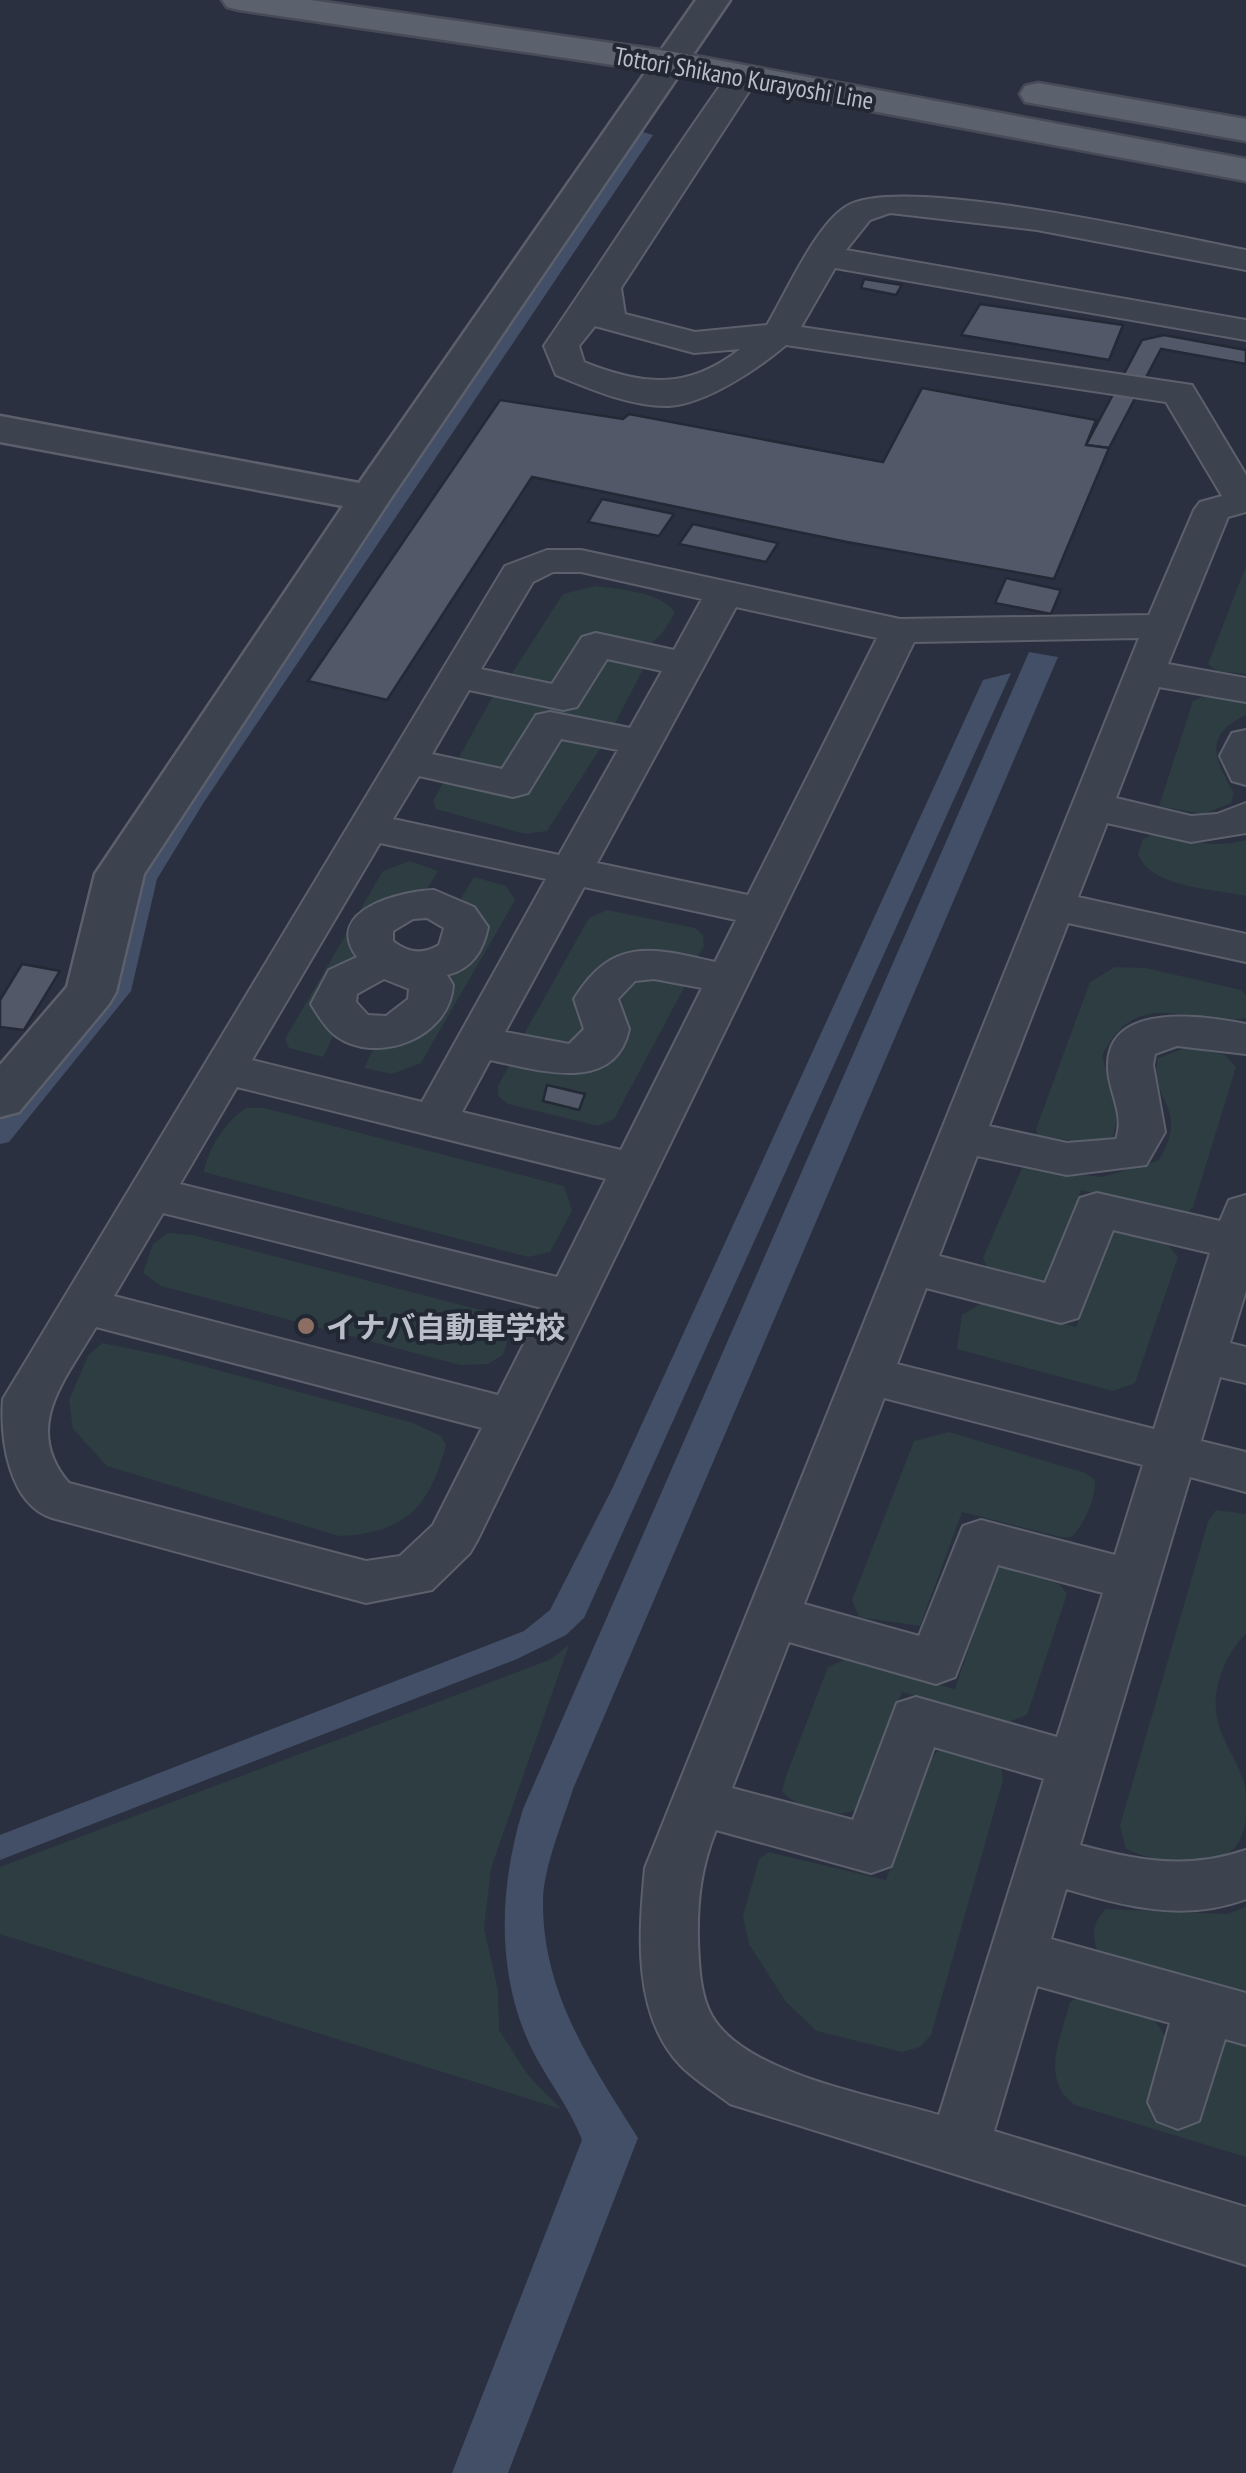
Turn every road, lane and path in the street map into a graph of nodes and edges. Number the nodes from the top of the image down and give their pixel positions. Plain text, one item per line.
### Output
1 (239, 0) edge
2 (427, 0) edge
3 (714, 0) edge
4 (680, 50) junction
5 (743, 76) junction
6 (1246, 130) edge
7 (1246, 170) edge
8 (824, 256) junction
9 (1246, 260) edge
10 (606, 291) junction
11 (1246, 330) edge
12 (780, 334) junction
13 (0, 428) edge
14 (370, 498) junction
15 (1245, 500) edge
16 (725, 592) junction
17 (900, 631) junction
18 (1154, 649) junction
19 (686, 664) junction
20 (458, 676) junction
21 (1246, 690) edge
22 (1246, 742) edge
23 (642, 743) junction
24 (407, 762) junction
25 (1246, 772) edge
26 (1092, 805) junction
27 (1246, 816) edge
28 (368, 827) junction
29 (470, 850) junction
30 (572, 872) junction
31 (1052, 906) junction
32 (762, 912) junction
33 (1246, 948) edge
34 (728, 980) junction
35 (1246, 1040) edge
36 (477, 1042) junction
37 (225, 1069) junction
38 (326, 1094) junction
39 (0, 1099) edge
40 (434, 1121) junction
41 (961, 1136) junction
42 (634, 1170) junction
43 (151, 1193) junction
44 (1241, 1243) edge
45 (910, 1266) junction
46 (571, 1298) junction
47 (84, 1306) junction
48 (1224, 1360) edge
49 (868, 1375) junction
50 (512, 1417) junction
51 (1172, 1453) junction
52 (1246, 1472) edge
53 (1133, 1580) junction
54 (772, 1616) junction
55 (1077, 1766) junction
56 (699, 1802) junction
57 (1048, 1860) junction
58 (1246, 1874) edge
59 (1018, 1954) junction
60 (1225, 2013) edge
61 (1178, 2102) dead end
62 (958, 2150) junction
63 (1246, 2236) edge

1 - 4 main road, Tottori Shikano Kurayoshi Line
2 - 4 main road, Tottori Shikano Kurayoshi Line
3 - 4 street
4 - 5 main road, Tottori Shikano Kurayoshi Line
4 - 6 main road, Tottori Shikano Kurayoshi Line
4 - 14 street
5 - 7 main road, Tottori Shikano Kurayoshi Line
5 - 10 lane
8 - 9 lane
8 - 11 lane
8 - 12 lane
10 - 12 lane
10 - 12 lane
12 - 15 lane
13 - 14 street
14 - 39 street
15 - 18 lane
16 - 17 lane
16 - 19 lane
16 - 20 lane
17 - 18 lane
17 - 32 lane
18 - 21 lane
18 - 26 lane
19 - 20 lane
19 - 23 lane
20 - 24 lane
22 - 25 lane
23 - 24 lane
23 - 30 lane
24 - 28 lane
26 - 27 lane
26 - 31 lane
28 - 29 lane
28 - 37 lane
29 - 30 lane
29 - 38 lane
30 - 32 lane
30 - 36 lane
31 - 33 lane
31 - 41 lane
32 - 34 lane
34 - 36 lane
34 - 42 lane
35 - 41 lane
36 - 40 lane
37 - 38 lane
37 - 43 lane
38 - 40 lane
40 - 42 lane
41 - 45 lane
42 - 46 lane
43 - 46 lane
43 - 47 lane
44 - 45 lane
44 - 48 lane
45 - 49 lane
46 - 50 lane
47 - 50 lane
47 - 50 lane
48 - 51 lane
49 - 51 lane
49 - 54 lane
51 - 52 lane
51 - 53 lane
53 - 54 lane
53 - 55 lane
54 - 56 lane
55 - 56 lane
55 - 57 lane
56 - 62 lane
57 - 58 lane
57 - 59 lane
59 - 60 lane
59 - 62 lane
60 - 61 lane
62 - 63 lane

